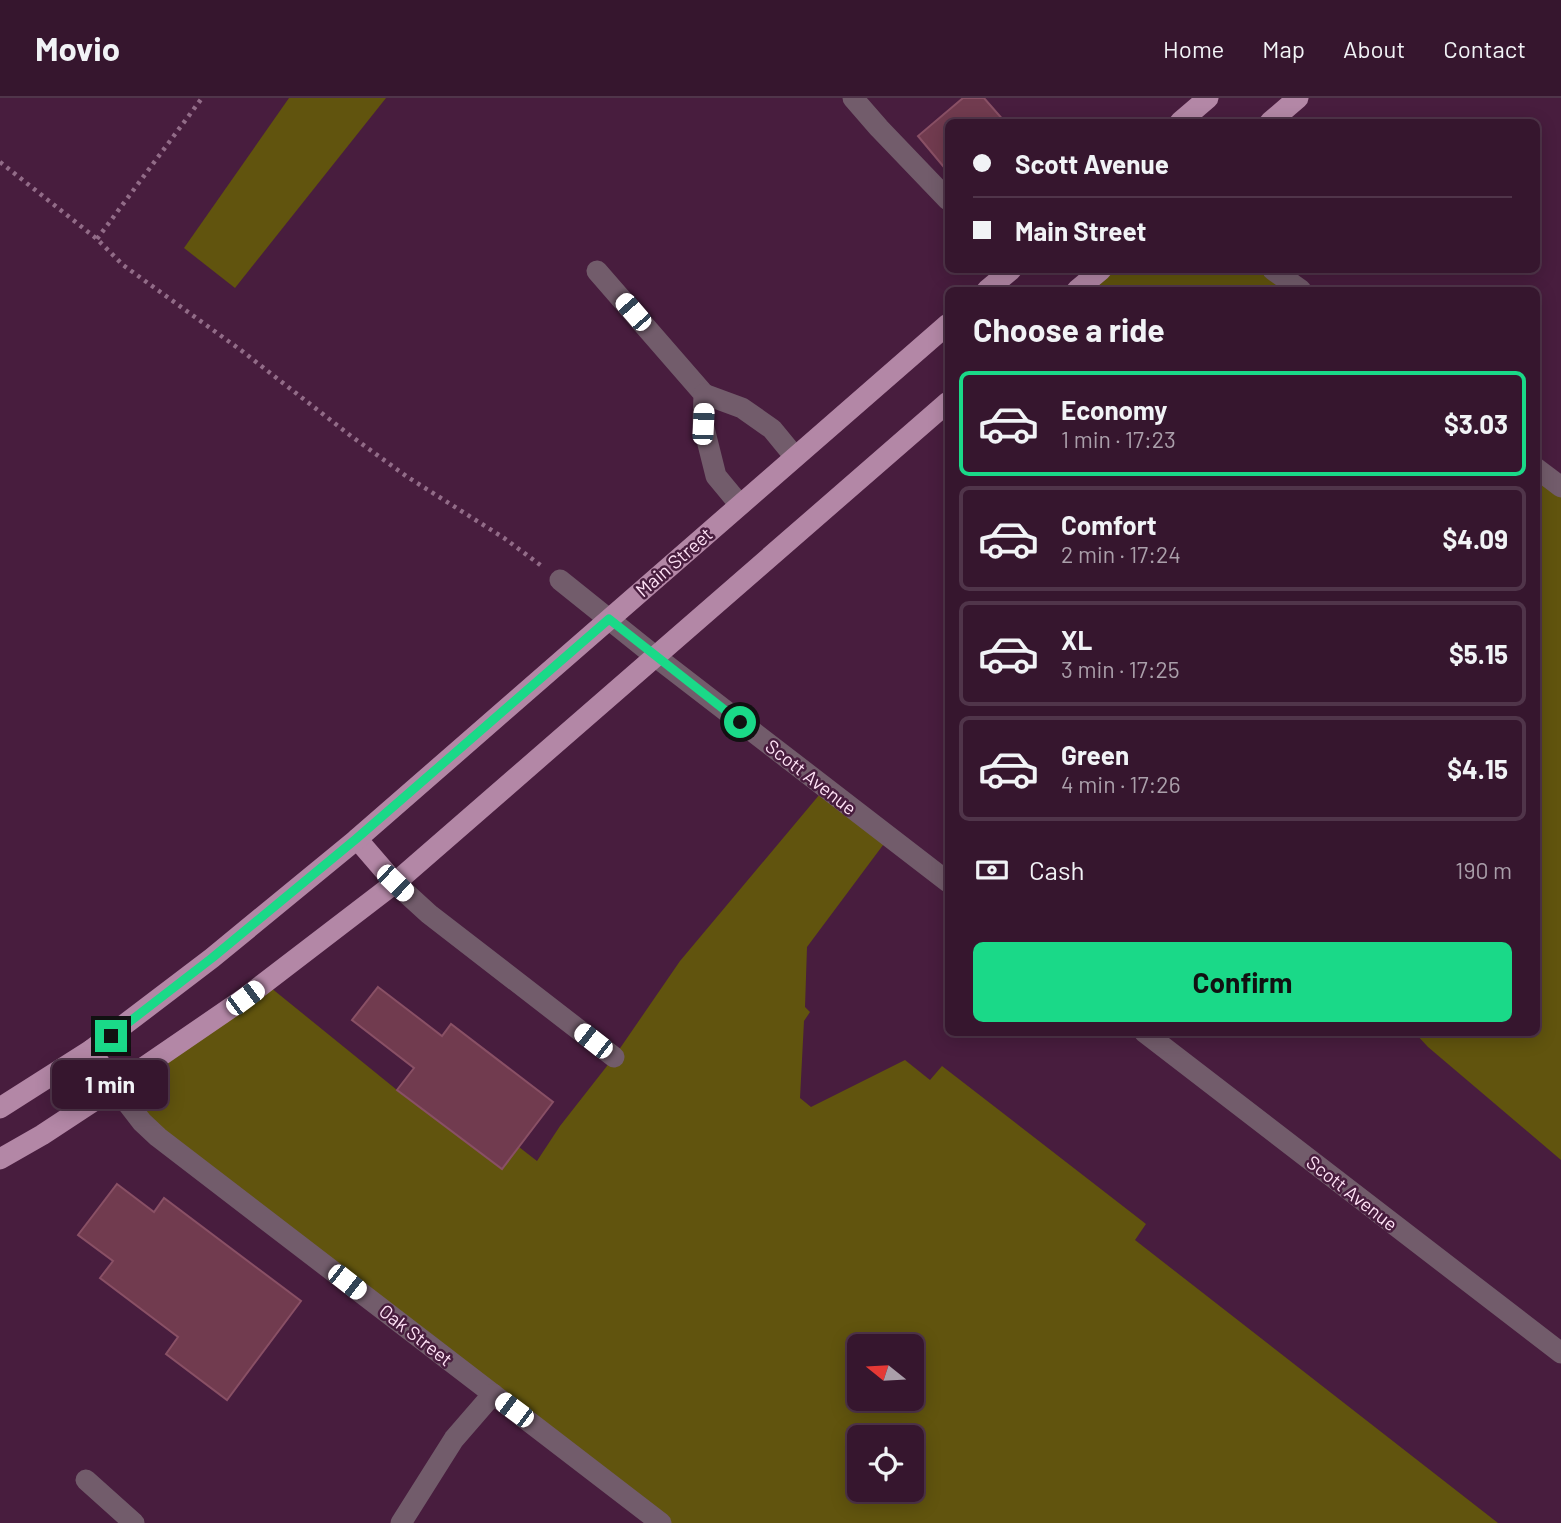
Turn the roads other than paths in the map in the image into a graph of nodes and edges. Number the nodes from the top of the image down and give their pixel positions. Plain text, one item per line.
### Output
1 (853, 98) edge
2 (1208, 98) edge
3 (1298, 98) edge
4 (1184, 119) edge
5 (1274, 119) edge
6 (945, 197) edge
7 (597, 271) dead end
8 (1005, 273) edge
9 (1097, 273) edge
10 (1277, 273) edge
11 (989, 287) edge
12 (1081, 287) edge
13 (1297, 287) edge
14 (945, 327) edge
15 (704, 394) junction
16 (945, 405) edge
17 (795, 457) junction
18 (1540, 471) edge
19 (1561, 486) edge
20 (740, 505) junction
21 (560, 580) road end
22 (609, 619) junction
23 (656, 657) junction
24 (356, 839) junction
25 (945, 881) edge
26 (395, 883) junction
27 (1149, 1036) edge
28 (92, 1051) junction
29 (614, 1057) dead end
30 (115, 1087) junction
31 (0, 1108) edge
32 (0, 1159) edge
33 (1561, 1353) edge
34 (493, 1394) junction
35 (86, 1480) dead end
36 (134, 1523) edge
37 (401, 1523) edge
38 (661, 1523) edge

1 - 6 street
2 - 4 main road
3 - 5 main road
7 - 15 street
8 - 11 main road
9 - 12 main road
10 - 13 street
14 - 17 main road, Main Street
15 - 17 street
15 - 20 street
16 - 23 main road
17 - 20 main road, Main Street
18 - 19 street
20 - 22 main road, Main Street
21 - 22 street, Scott Avenue
22 - 23 street, Scott Avenue
22 - 24 main road, Main Street
23 - 25 street, Scott Avenue
23 - 26 main road
24 - 26 main road
24 - 28 main road, Main Street
26 - 29 street
26 - 30 main road
27 - 33 street, Scott Avenue
28 - 30 main road
28 - 31 main road, Main Street
30 - 32 main road
30 - 34 street, Oak Street
34 - 37 street
34 - 38 street, Oak Street
35 - 36 street

